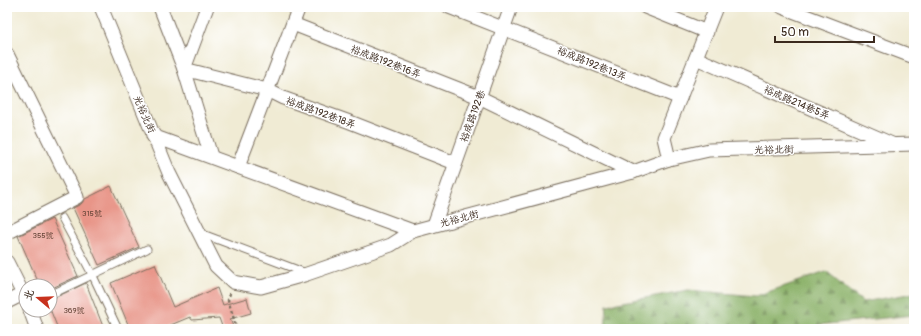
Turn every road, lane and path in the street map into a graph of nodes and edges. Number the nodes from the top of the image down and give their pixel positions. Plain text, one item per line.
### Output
1 (101, 7) edge
2 (160, 7) edge
3 (207, 7) edge
4 (299, 7) edge
5 (449, 7) edge
6 (511, 7) edge
7 (645, 7) edge
8 (716, 7) edge
9 (782, 7) edge
10 (293, 24) junction
11 (503, 28) junction
12 (706, 32) junction
13 (7, 54) edge
14 (914, 57) edge
15 (696, 58) junction
16 (184, 69) junction
17 (267, 90) junction
18 (479, 97) junction
19 (680, 98) junction
20 (153, 136) junction
21 (914, 144) edge
22 (897, 146) junction
23 (211, 156) junction
24 (669, 159) junction
25 (455, 163) junction
26 (238, 167) junction
27 (633, 172) junction
28 (62, 218) dead end
29 (434, 224) junction
30 (413, 231) junction
31 (7, 233) edge
32 (199, 233) junction
33 (147, 249) dead end
34 (7, 262) edge
35 (308, 274) junction
36 (93, 276) junction
37 (233, 282) junction
38 (18, 283) edge
39 (58, 291) edge
40 (18, 299) edge
41 (7, 302) edge
42 (33, 318) edge
43 (37, 329) edge
44 (118, 329) edge
45 (238, 329) edge

1 - 20 street, 光裕北街
2 - 16 street
3 - 16 street
4 - 10 street
5 - 11 street, 裕成路192巷13弄
6 - 11 street, 裕成路192巷
7 - 12 street
8 - 12 street
9 - 14 street
10 - 17 street
10 - 18 street, 裕成路192巷16弄
11 - 18 street, 裕成路192巷
11 - 19 street, 裕成路192巷13弄
12 - 15 street
13 - 31 street
15 - 19 street
15 - 22 street, 裕成路214巷5弄
16 - 17 street, 裕成路192巷18弄
16 - 23 street
17 - 25 street, 裕成路192巷18弄
17 - 26 street
18 - 25 street, 裕成路192巷
18 - 27 street, 裕成路192巷16弄
19 - 24 street
20 - 23 street, 光裕北街
20 - 32 street
21 - 22 street, 光裕北街
22 - 24 street, 光裕北街
23 - 26 street, 光裕北街
24 - 27 street, 光裕北街
25 - 29 street, 裕成路192巷
26 - 30 street, 光裕北街
27 - 29 street, 光裕北街
28 - 36 lane
29 - 30 street, 光裕北街
30 - 35 street
32 - 35 lane
32 - 37 street
33 - 36 lane
34 - 38 street
35 - 37 street
36 - 39 lane
36 - 44 lane
37 - 45 path
40 - 41 street
42 - 43 street

